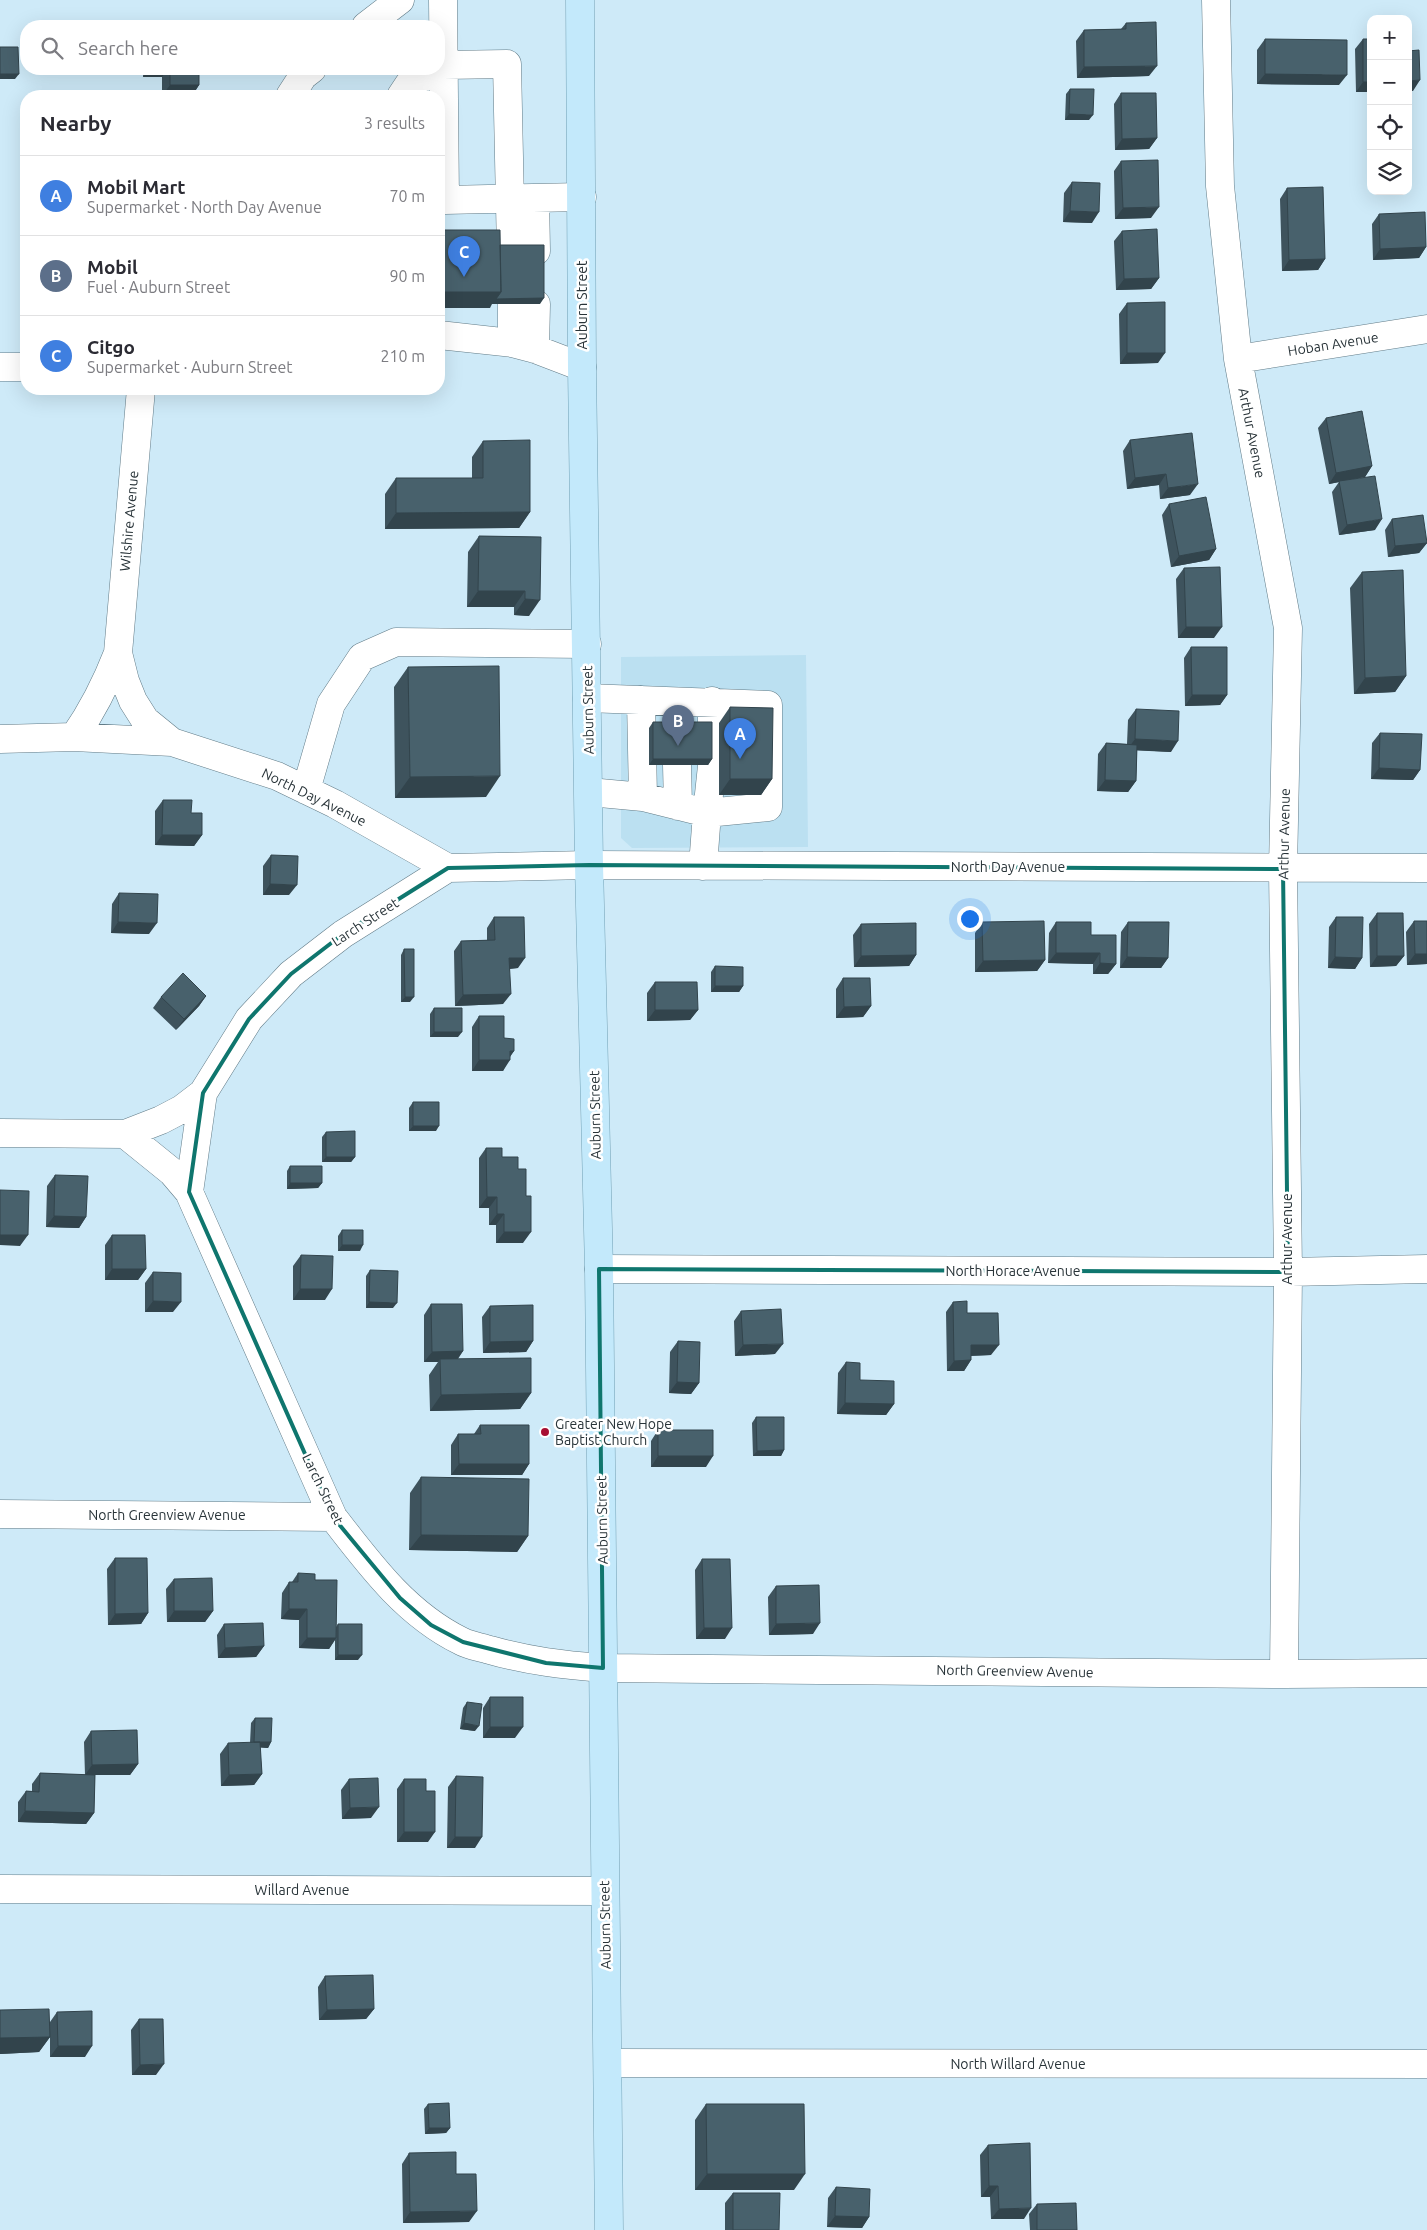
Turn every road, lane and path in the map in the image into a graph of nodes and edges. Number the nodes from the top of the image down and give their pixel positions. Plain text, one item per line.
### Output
1 (400, 0) edge
2 (443, 0) edge
3 (580, 0) edge
4 (1216, 0) edge
5 (374, 20) edge
6 (442, 20) edge
7 (445, 67) edge
8 (304, 75) edge
9 (425, 75) edge
10 (440, 75) edge
11 (294, 90) edge
12 (405, 90) edge
13 (441, 90) edge
14 (582, 197) junction
15 (522, 198) junction
16 (445, 200) edge
17 (523, 250) edge
18 (524, 304) edge
19 (1427, 329) edge
20 (445, 336) edge
21 (524, 346) junction
22 (1238, 359) junction
23 (582, 366) junction
24 (0, 367) edge
25 (20, 367) edge
26 (140, 395) edge
27 (587, 644) junction
28 (118, 653) junction
29 (587, 698) junction
30 (641, 700) junction
31 (676, 700) junction
32 (712, 702) junction
33 (678, 728) edge
34 (74, 737) junction
35 (0, 739) edge
36 (172, 742) junction
37 (677, 765) edge
38 (306, 790) junction
39 (588, 792) junction
40 (643, 797) junction
41 (678, 806) junction
42 (707, 813) junction
43 (589, 865) junction
44 (702, 866) junction
45 (448, 868) junction
46 (1427, 868) edge
47 (1283, 869) junction
48 (203, 1094) junction
49 (0, 1133) edge
50 (125, 1134) junction
51 (189, 1192) junction
52 (599, 1269) junction
53 (1427, 1269) edge
54 (1288, 1272) junction
55 (0, 1514) edge
56 (333, 1517) junction
57 (603, 1668) junction
58 (1427, 1673) edge
59 (1284, 1674) junction
60 (0, 1889) edge
61 (604, 1891) junction
62 (608, 2064) junction
63 (1427, 2064) edge
64 (608, 2230) edge

1 - 5 street
2 - 6 street
3 - 14 main road, Auburn Street
4 - 22 street, Arthur Avenue
7 - 15 street
8 - 11 street
9 - 12 street
10 - 13 street
14 - 15 street
14 - 23 main road, Auburn Street
15 - 16 street
15 - 17 street
18 - 21 street
19 - 22 street, Hoban Avenue
20 - 21 street
21 - 23 street
22 - 47 street, Arthur Avenue
23 - 27 main road, Auburn Street
24 - 25 street
26 - 28 street, Wilshire Avenue
27 - 29 main road, Auburn Street
27 - 38 street
28 - 34 street
28 - 36 street, North Day Avenue
29 - 30 street
29 - 39 main road, Auburn Street
30 - 31 street
30 - 40 street
31 - 32 street
31 - 33 street
32 - 42 street
32 - 42 street
34 - 35 street, North Day Avenue
34 - 36 street, North Day Avenue
36 - 38 street, North Day Avenue
37 - 41 street
38 - 45 street, North Day Avenue
39 - 40 street
39 - 43 main road, Auburn Street
40 - 41 street
41 - 42 street
42 - 44 street
43 - 44 street, North Day Avenue
43 - 45 street
43 - 52 main road, Auburn Street
44 - 47 street, North Day Avenue
45 - 48 street, Larch Street
46 - 47 street, North Day Avenue
47 - 54 street, Arthur Avenue
48 - 50 street, Larch Street
48 - 51 street, Larch Street
49 - 50 street
50 - 51 street, Larch Street
51 - 56 street, Larch Street
52 - 54 street, North Horace Avenue
52 - 57 main road, Auburn Street
53 - 54 street, North Horace Avenue
54 - 59 street, Arthur Avenue
55 - 56 street, North Greenview Avenue
56 - 57 street, Larch Street
57 - 59 street, North Greenview Avenue
57 - 61 main road, Auburn Street
58 - 59 street, North Greenview Avenue
60 - 61 street, Willard Avenue
61 - 62 main road, Auburn Street
62 - 63 street, North Willard Avenue
62 - 64 main road, Auburn Street

